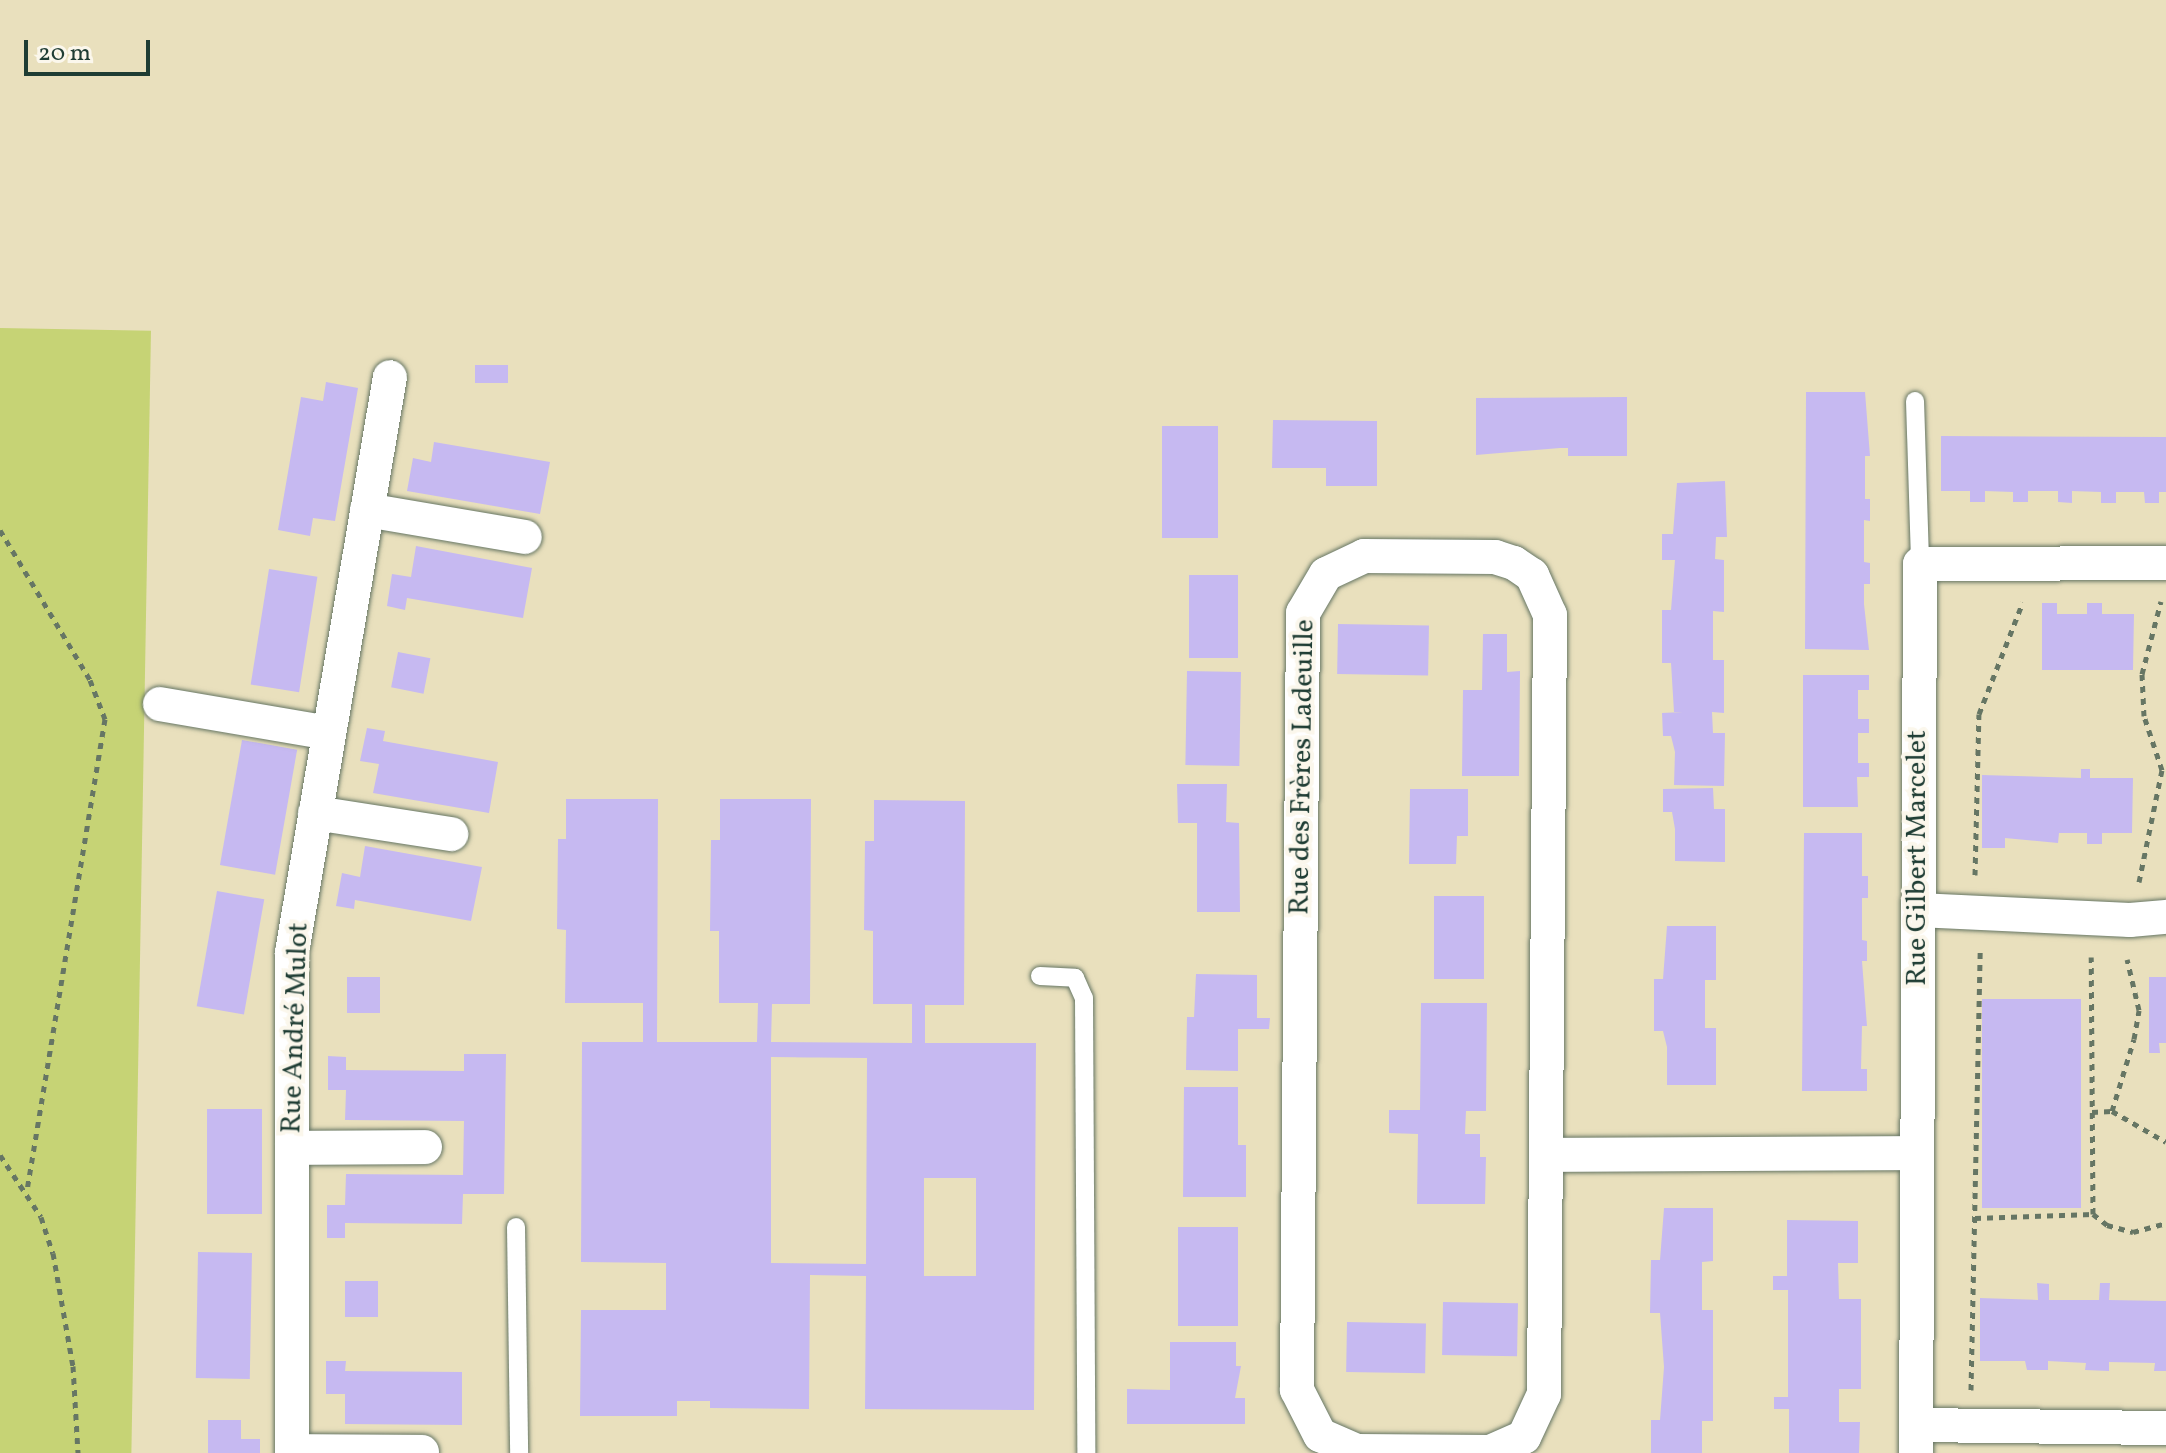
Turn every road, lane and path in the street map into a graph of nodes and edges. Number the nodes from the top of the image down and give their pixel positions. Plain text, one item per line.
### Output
1 (390, 377) dead end
2 (1915, 401) dead end
3 (367, 510) junction
4 (0, 530) edge
5 (525, 537) dead end
6 (2038, 563) junction
7 (1920, 564) junction
8 (2164, 579) edge
9 (160, 704) dead end
10 (329, 733) junction
11 (315, 813) junction
12 (451, 834) dead end
13 (1918, 910) junction
14 (1981, 913) junction
15 (2166, 917) edge
16 (2091, 918) junction
17 (2130, 920) junction
18 (1040, 976) dead end
19 (2112, 1111) junction
20 (2092, 1112) junction
21 (2166, 1142) edge
22 (425, 1147) dead end
23 (292, 1148) junction
24 (1915, 1153) junction
25 (0, 1155) edge
26 (1546, 1155) junction
27 (27, 1192) junction
28 (2093, 1214) junction
29 (1975, 1218) junction
30 (2166, 1223) edge
31 (516, 1227) dead end
32 (1971, 1426) junction
33 (2166, 1428) edge
34 (1916, 1439) edge
35 (292, 1452) edge
36 (422, 1452) edge
37 (1416, 1452) edge
38 (78, 1453) edge
39 (519, 1453) edge
40 (1086, 1453) edge

1 - 3 street, Rue André Mulot
2 - 7 lane
3 - 5 street
3 - 10 street, Rue André Mulot
4 - 27 path
6 - 7 street
6 - 8 street
6 - 14 path
7 - 13 street, Rue Gilbert Marcelet
8 - 17 path
9 - 10 street
10 - 11 street, Rue André Mulot
11 - 12 street
11 - 23 street, Rue André Mulot
13 - 14 street
13 - 24 street, Rue Gilbert Marcelet
14 - 16 street
14 - 29 path
15 - 17 street
16 - 17 street
16 - 20 path
17 - 19 path
18 - 40 lane
19 - 20 path
19 - 21 path
20 - 28 path
22 - 23 street, Rue André Mulot
23 - 35 street, Rue André Mulot
24 - 26 street
24 - 34 street, Rue Gilbert Marcelet
25 - 27 path
26 - 37 street, Rue des Frères Ladeuille
26 - 37 street, Rue des Frères Ladeuille
27 - 38 path
28 - 29 path
28 - 30 path
29 - 32 path
31 - 39 lane
32 - 33 street
32 - 34 street
35 - 36 street, Rue André Mulot

